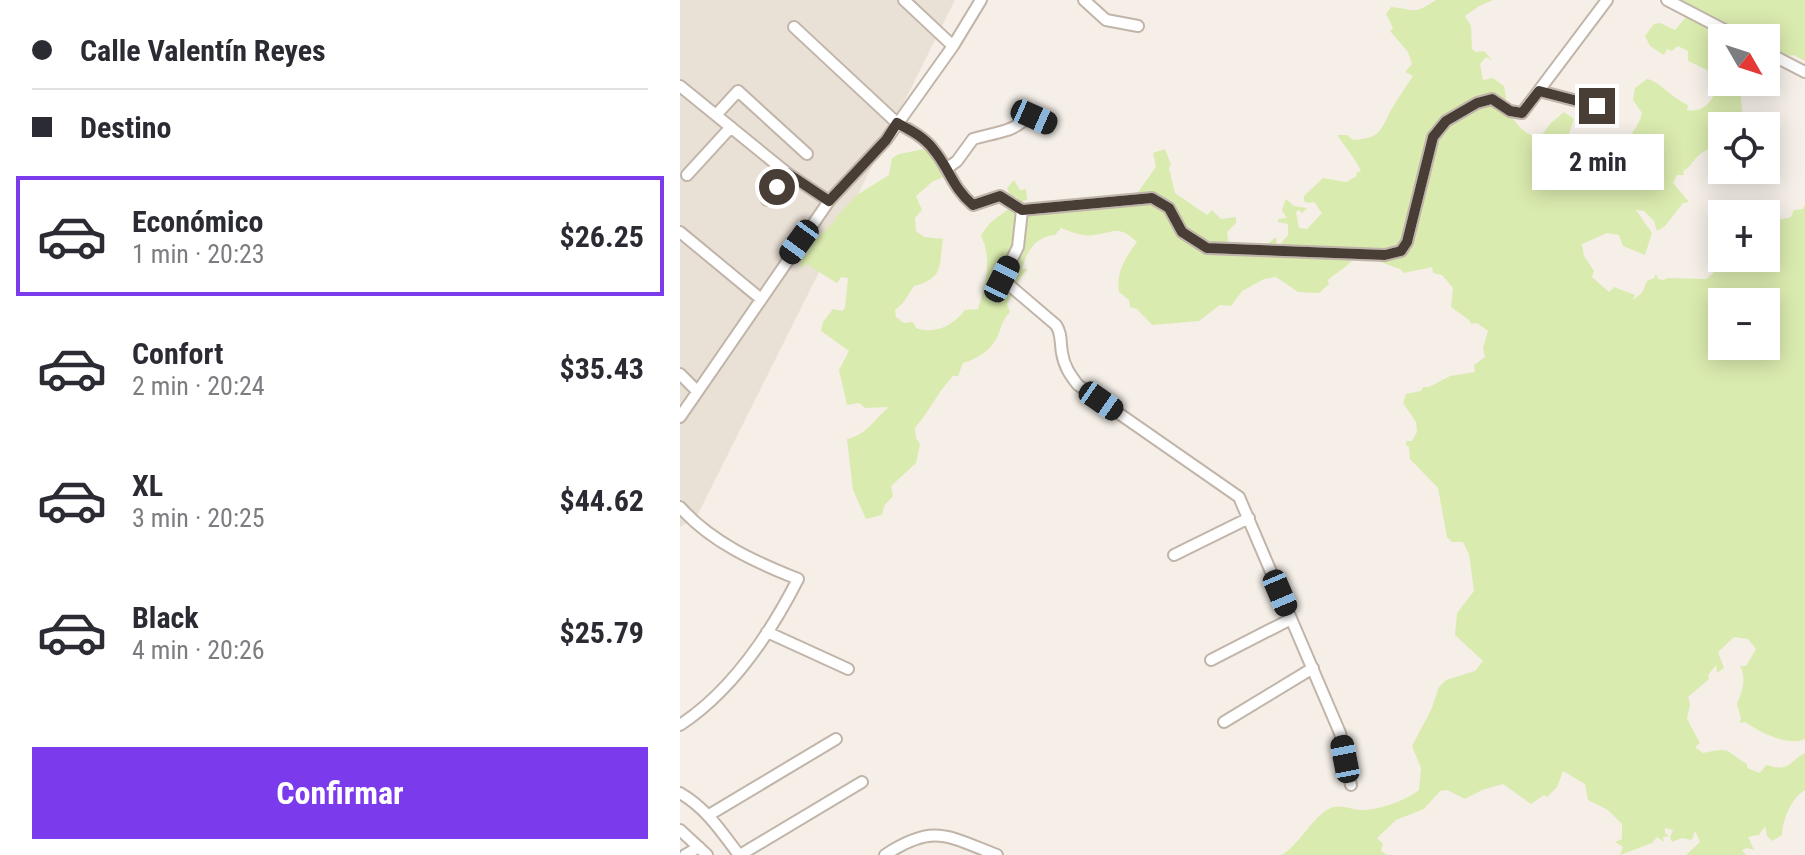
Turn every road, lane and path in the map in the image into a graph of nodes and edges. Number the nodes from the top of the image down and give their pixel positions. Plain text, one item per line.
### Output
1 (904, 0) edge
2 (981, 0) edge
3 (1084, 0) edge
4 (1607, 0) edge
5 (1667, 0) edge
6 (1713, 24) edge
7 (1138, 26) dead end
8 (794, 27) dead end
9 (953, 46) junction
10 (1780, 59) edge
11 (1805, 72) edge
12 (680, 86) edge
13 (1539, 91) junction
14 (1597, 106) dead end
15 (716, 115) junction
16 (897, 123) junction
17 (1050, 124) dead end
18 (731, 127) junction
19 (807, 154) dead end
20 (946, 169) junction
21 (787, 173) junction
22 (687, 175) dead end
23 (767, 200) dead end
24 (829, 201) junction
25 (1022, 210) junction
26 (680, 232) edge
27 (761, 299) junction
28 (680, 374) edge
29 (697, 391) junction
30 (680, 417) edge
31 (680, 507) edge
32 (1249, 518) junction
33 (1174, 555) dead end
34 (1291, 619) junction
35 (767, 632) junction
36 (1211, 660) dead end
37 (1313, 668) junction
38 (848, 669) dead end
39 (1224, 722) dead end
40 (680, 725) edge
41 (836, 739) dead end
42 (862, 782) dead end
43 (1351, 785) dead end
44 (680, 793) edge
45 (709, 815) junction
46 (680, 830) edge
47 (703, 851) edge
48 (685, 855) edge
49 (740, 855) edge
50 (885, 855) edge
51 (997, 855) edge

1 - 9 street
2 - 9 street
3 - 7 street
4 - 13 street
5 - 6 street
8 - 16 street
9 - 16 street
10 - 11 street
12 - 15 street
13 - 14 street
13 - 25 street
15 - 18 street
15 - 19 street
16 - 20 street
16 - 24 street
17 - 20 street
18 - 21 street
18 - 22 street
20 - 25 street
21 - 23 street
21 - 24 street
24 - 27 street
25 - 32 street
26 - 27 street
27 - 29 street
28 - 29 street
29 - 30 street
31 - 35 street
32 - 33 street
32 - 34 street
34 - 36 street
34 - 37 street
35 - 38 street
35 - 40 street
37 - 39 street
37 - 43 street
41 - 45 street
42 - 49 street
44 - 45 street
45 - 49 street
46 - 47 street
47 - 48 street
50 - 51 street

